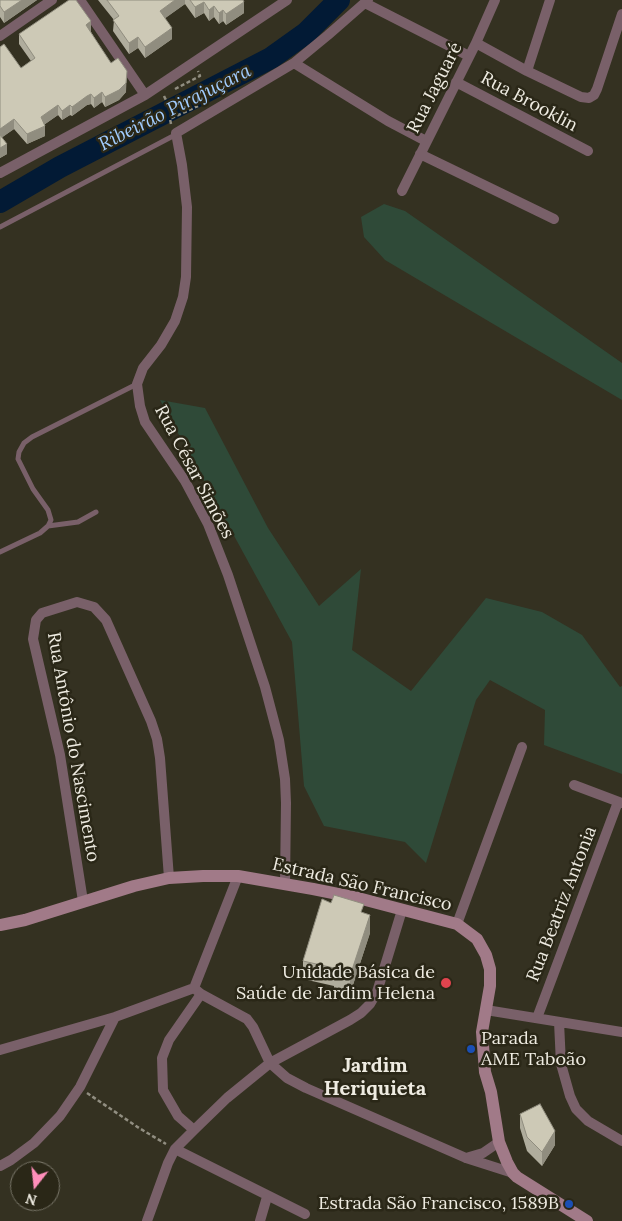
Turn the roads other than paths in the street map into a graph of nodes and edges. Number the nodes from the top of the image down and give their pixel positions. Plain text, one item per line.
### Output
1 (52, 0) edge
2 (80, 0) edge
3 (287, 0) edge
4 (496, 0) edge
5 (550, 0) edge
6 (366, 1) edge
7 (622, 14) edge
8 (0, 36) edge
9 (476, 43) junction
10 (469, 56) junction
11 (294, 63) junction
12 (527, 71) junction
13 (456, 82) junction
14 (145, 95) junction
15 (176, 135) junction
16 (426, 141) junction
17 (588, 151) dead end
18 (420, 154) junction
19 (0, 173) edge
20 (402, 191) dead end
21 (554, 219) dead end
22 (0, 227) edge
23 (137, 384) junction
24 (96, 512) dead end
25 (48, 526) junction
26 (0, 552) edge
27 (522, 748) dead end
28 (574, 785) dead end
29 (620, 802) edge
30 (238, 876) junction
31 (169, 878) junction
32 (285, 884) junction
33 (82, 901) junction
34 (402, 910) junction
35 (457, 924) junction
36 (0, 926) edge
37 (198, 991) junction
38 (486, 1010) junction
39 (115, 1017) junction
40 (537, 1018) junction
41 (559, 1022) junction
42 (622, 1032) edge
43 (0, 1050) edge
44 (270, 1063) junction
45 (194, 1130) junction
46 (622, 1141) edge
47 (499, 1142) junction
48 (175, 1149) junction
49 (466, 1158) junction
50 (0, 1166) edge
51 (513, 1173) junction
52 (267, 1197) junction
53 (306, 1214) dead end
54 (147, 1221) edge
55 (260, 1221) edge
56 (587, 1221) edge

1 - 8 street
2 - 14 street
3 - 14 street
4 - 9 street, Rua Jaguaré
5 - 12 street
6 - 10 street
6 - 11 street
7 - 12 street
9 - 10 street, Rua Jaguaré
9 - 12 street
10 - 13 street, Rua Jaguaré
11 - 15 street
11 - 16 street
13 - 16 street, Rua Jaguaré
13 - 17 street, Rua Brooklin
14 - 19 street
15 - 22 lane
15 - 23 street
16 - 18 street, Rua Jaguaré
18 - 20 street, Rua Jaguaré
18 - 21 street
23 - 25 lane
23 - 32 street, Rua César Simões
24 - 25 lane
25 - 26 lane
27 - 35 street
28 - 29 street
29 - 40 street, Rua Beatriz Antonia
30 - 31 main road, Estrada São Francisco
30 - 32 main road, Estrada São Francisco
30 - 37 street
31 - 33 main road, Estrada São Francisco
31 - 33 street, Rua Antônio do Nascimento
32 - 34 main road, Estrada São Francisco
33 - 36 main road, Estrada São Francisco
34 - 35 main road, Estrada São Francisco
34 - 44 street
35 - 38 main road, Estrada São Francisco
37 - 39 street
37 - 44 street
37 - 45 street
38 - 40 street
38 - 47 main road, Estrada São Francisco
39 - 43 street
39 - 50 street
40 - 41 street
41 - 42 street
41 - 46 street
44 - 45 street
44 - 49 street
45 - 48 street
47 - 49 street
47 - 51 main road, Estrada São Francisco
48 - 52 street
48 - 54 street
49 - 51 street
51 - 56 main road
52 - 53 street
52 - 55 street

